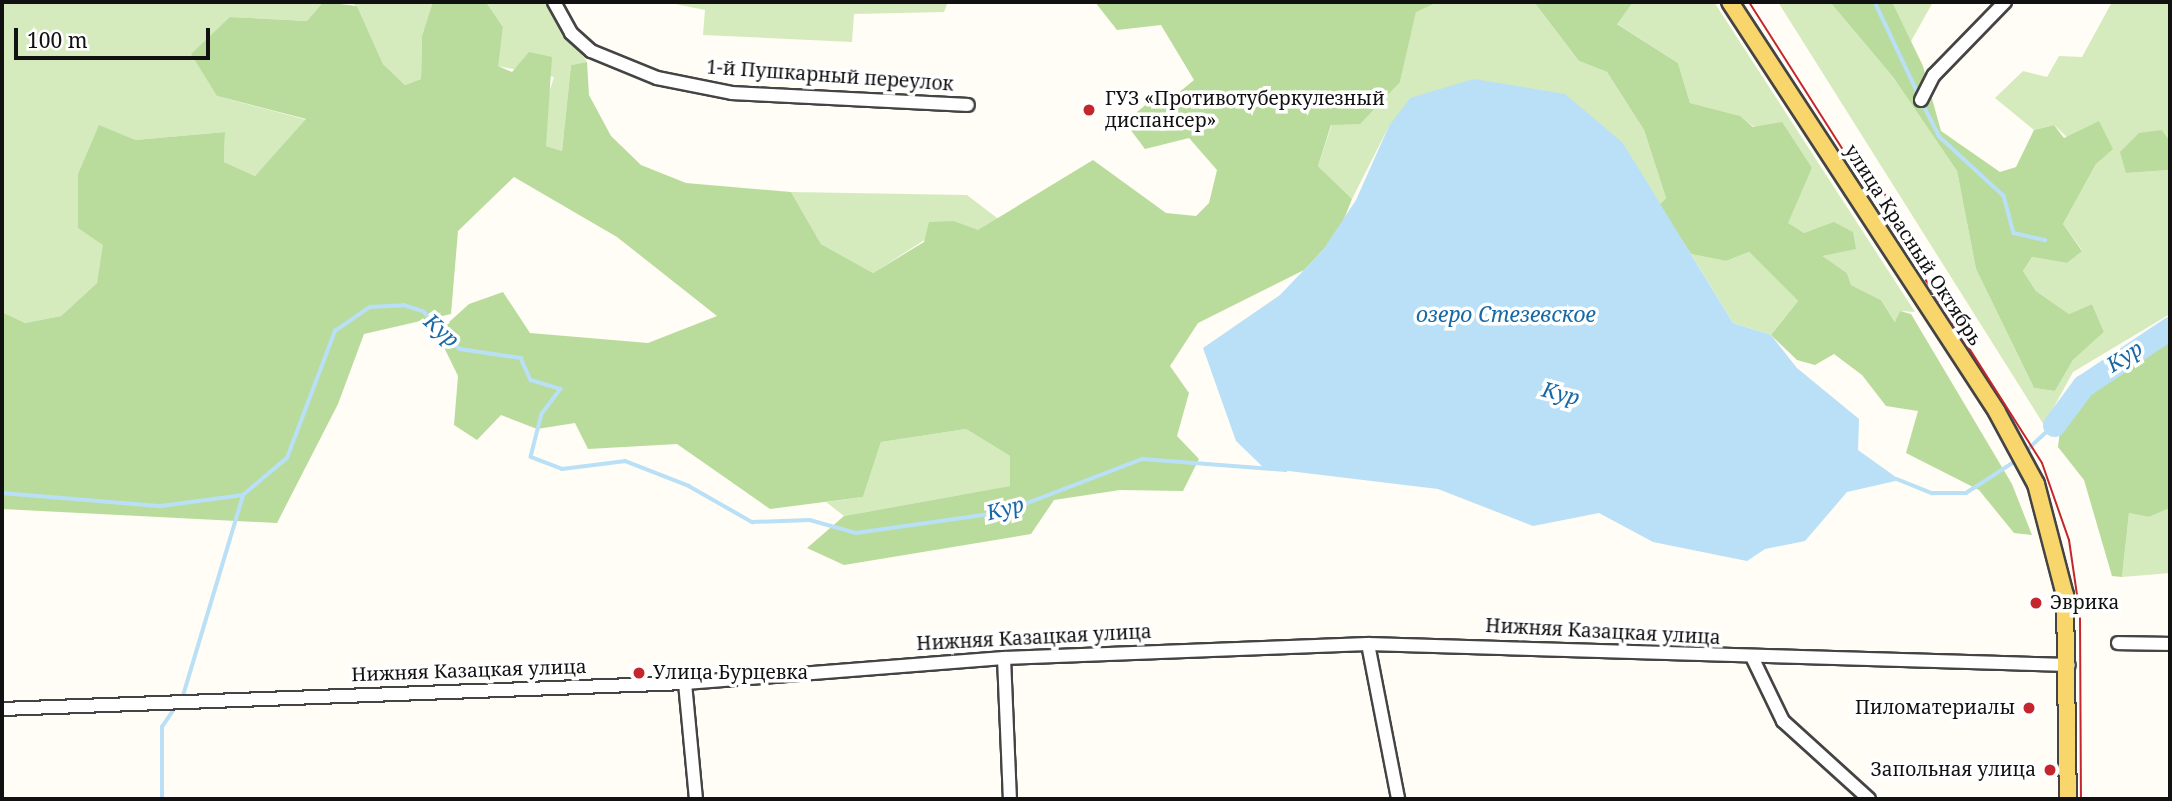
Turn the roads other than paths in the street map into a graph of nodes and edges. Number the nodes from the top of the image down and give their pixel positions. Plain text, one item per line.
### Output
1 (554, 2) edge
2 (1730, 2) edge
3 (2005, 2) edge
4 (1921, 100) dead end
5 (968, 105) dead end
6 (2118, 643) dead end
7 (2170, 643) edge
8 (1368, 644) junction
9 (1004, 658) junction
10 (1753, 659) junction
11 (2070, 664) junction
12 (685, 683) junction
13 (2, 709) edge
14 (696, 799) edge
15 (1010, 799) edge
16 (1398, 799) edge
17 (1869, 799) edge
18 (2068, 799) edge

1 - 5 street, 1-й Пушкарный переулок
2 - 11 main road, улица Красный Октябрь
3 - 4 street
6 - 7 street
8 - 9 street, Нижняя Казацкая улица
8 - 10 street, Нижняя Казацкая улица
8 - 16 street
9 - 12 street, Нижняя Казацкая улица
9 - 15 street
10 - 11 street, Нижняя Казацкая улица
10 - 17 street
11 - 18 main road
12 - 13 street, Нижняя Казацкая улица
12 - 14 street

